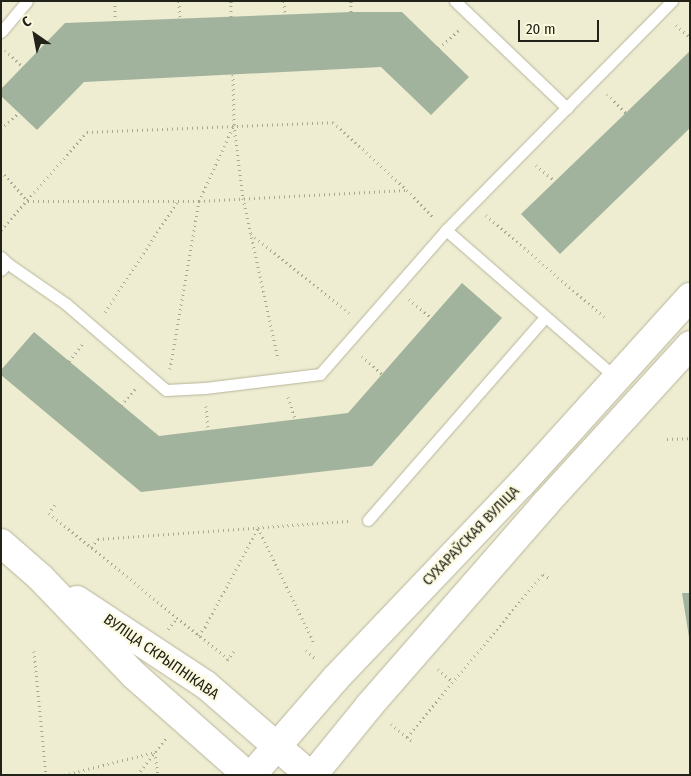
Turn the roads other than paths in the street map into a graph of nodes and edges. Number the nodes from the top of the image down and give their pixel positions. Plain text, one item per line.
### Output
1 (28, 1) edge
2 (455, 1) edge
3 (672, 1) edge
4 (1, 32) edge
5 (567, 108) junction
6 (446, 230) junction
7 (3, 264) edge
8 (690, 297) edge
9 (545, 316) junction
10 (690, 346) edge
11 (615, 377) junction
12 (368, 520) road end
13 (1, 543) edge
14 (40, 576) junction
15 (276, 746) junction
16 (247, 775) edge
17 (252, 775) edge
18 (311, 775) edge

1 - 4 lane
2 - 5 lane
3 - 5 lane
5 - 6 lane
6 - 7 lane
6 - 9 lane
8 - 11 main road, СУХАРАЎСКАЯ ВУЛІЦА
9 - 11 lane
9 - 12 lane
10 - 18 main road
11 - 15 main road, СУХАРАЎСКАЯ ВУЛІЦА
13 - 14 main road, ВУЛІЦА СКРЫПНІКАВА
14 - 15 main road, ВУЛІЦА СКРЫПНІКАВА
14 - 16 main road, ВУЛІЦА СКРЫПНІКАВА
15 - 17 main road, СУХАРАЎСКАЯ ВУЛІЦА
15 - 18 main road, ВУЛІЦА СКРЫПНІКАВА

